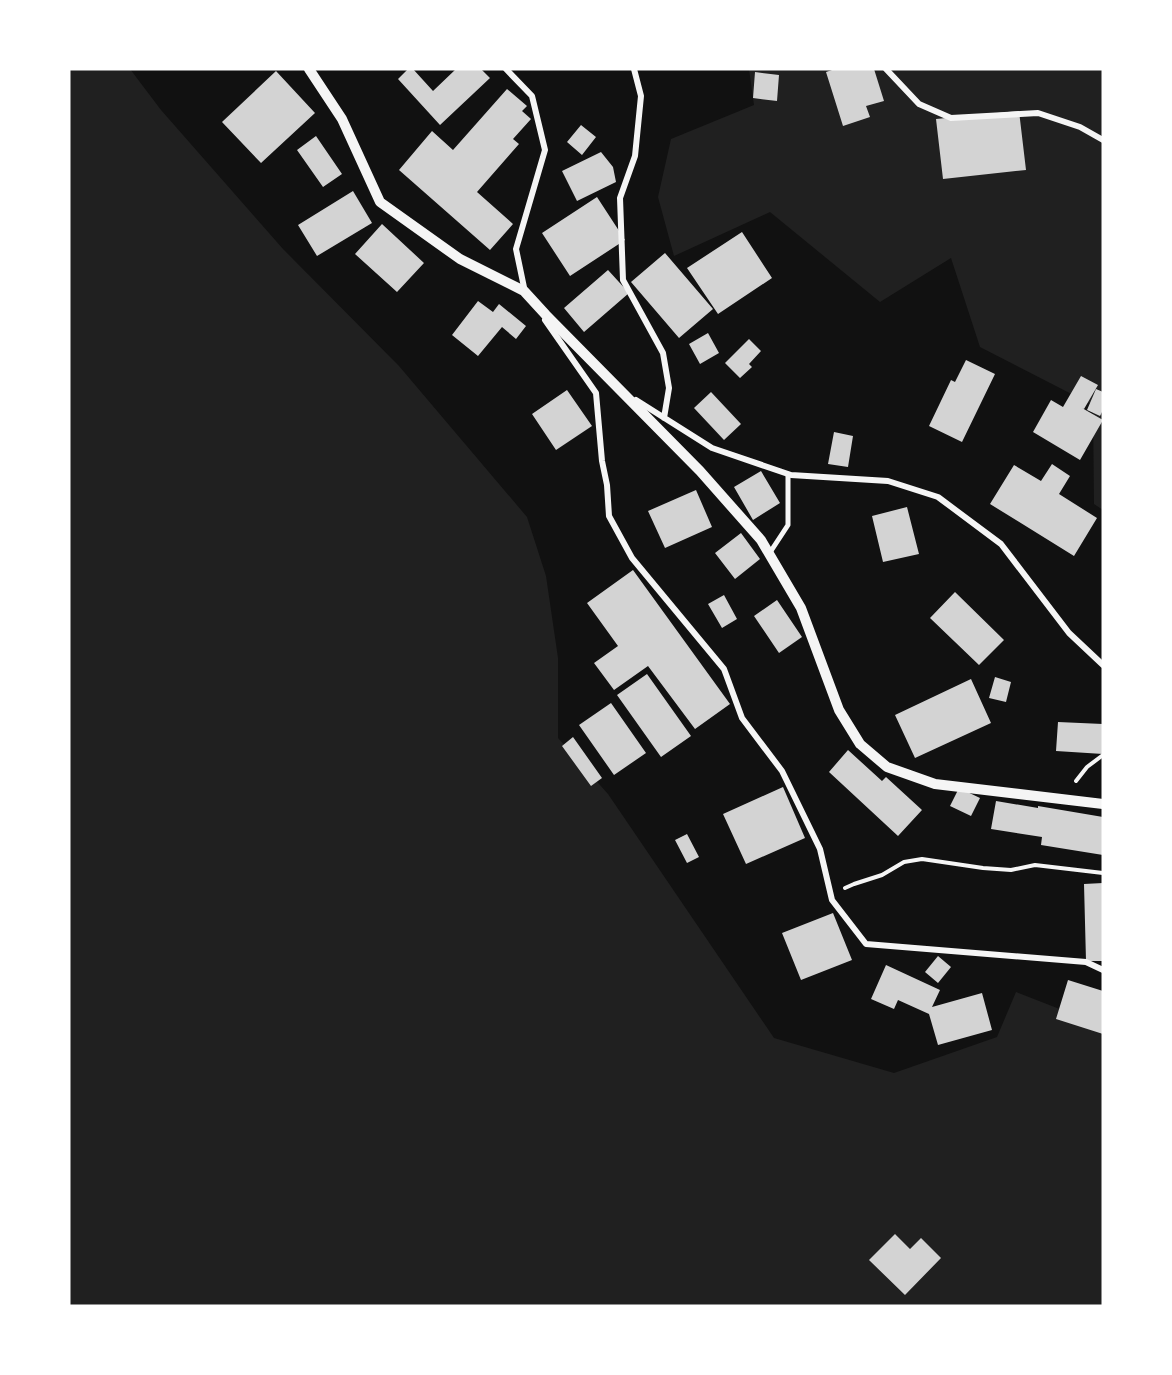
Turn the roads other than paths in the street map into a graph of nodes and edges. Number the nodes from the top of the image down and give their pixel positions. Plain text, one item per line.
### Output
1 (309, 69) edge
2 (506, 69) edge
3 (634, 69) edge
4 (886, 69) edge
5 (1103, 140) edge
6 (524, 291) junction
7 (620, 390) junction
8 (664, 418) junction
9 (789, 474) junction
10 (770, 554) junction
11 (1103, 665) edge
12 (1103, 804) edge
13 (1103, 970) edge

1 - 6 street
2 - 6 street
3 - 8 street
4 - 5 street
6 - 7 street
6 - 13 street
7 - 8 street
7 - 10 street
8 - 9 street
9 - 10 street
9 - 11 street
10 - 12 street

